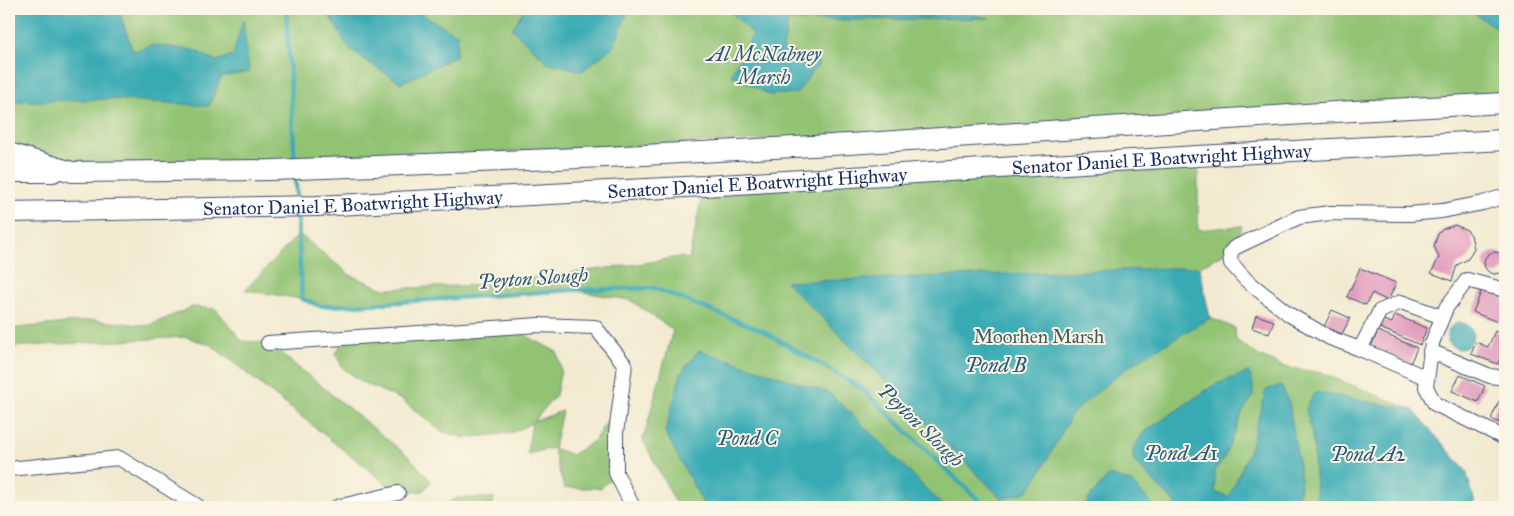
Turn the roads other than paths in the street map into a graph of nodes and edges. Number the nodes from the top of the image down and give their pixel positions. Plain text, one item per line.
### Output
1 (1505, 103) edge
2 (1505, 140) edge
3 (9, 153) edge
4 (9, 172) edge
5 (72, 172) junction
6 (1505, 196) edge
7 (9, 213) edge
8 (1505, 290) edge
9 (1442, 317) junction
10 (268, 343) dead end
11 (1360, 350) junction
12 (1430, 351) junction
13 (1427, 378) junction
14 (1505, 378) edge
15 (1505, 438) edge
16 (9, 469) edge
17 (398, 493) dead end
18 (199, 507) edge
19 (337, 507) edge
20 (633, 507) edge

1 - 5 highway, Senator Daniel E Boatwright Highway
2 - 7 highway, Senator Daniel E Boatwright Highway
3 - 5 highway
4 - 5 highway
6 - 11 lane
8 - 9 lane
9 - 11 lane
9 - 12 lane
10 - 20 lane
11 - 13 lane
12 - 13 lane
12 - 14 lane
13 - 15 lane
16 - 18 lane
17 - 19 lane

